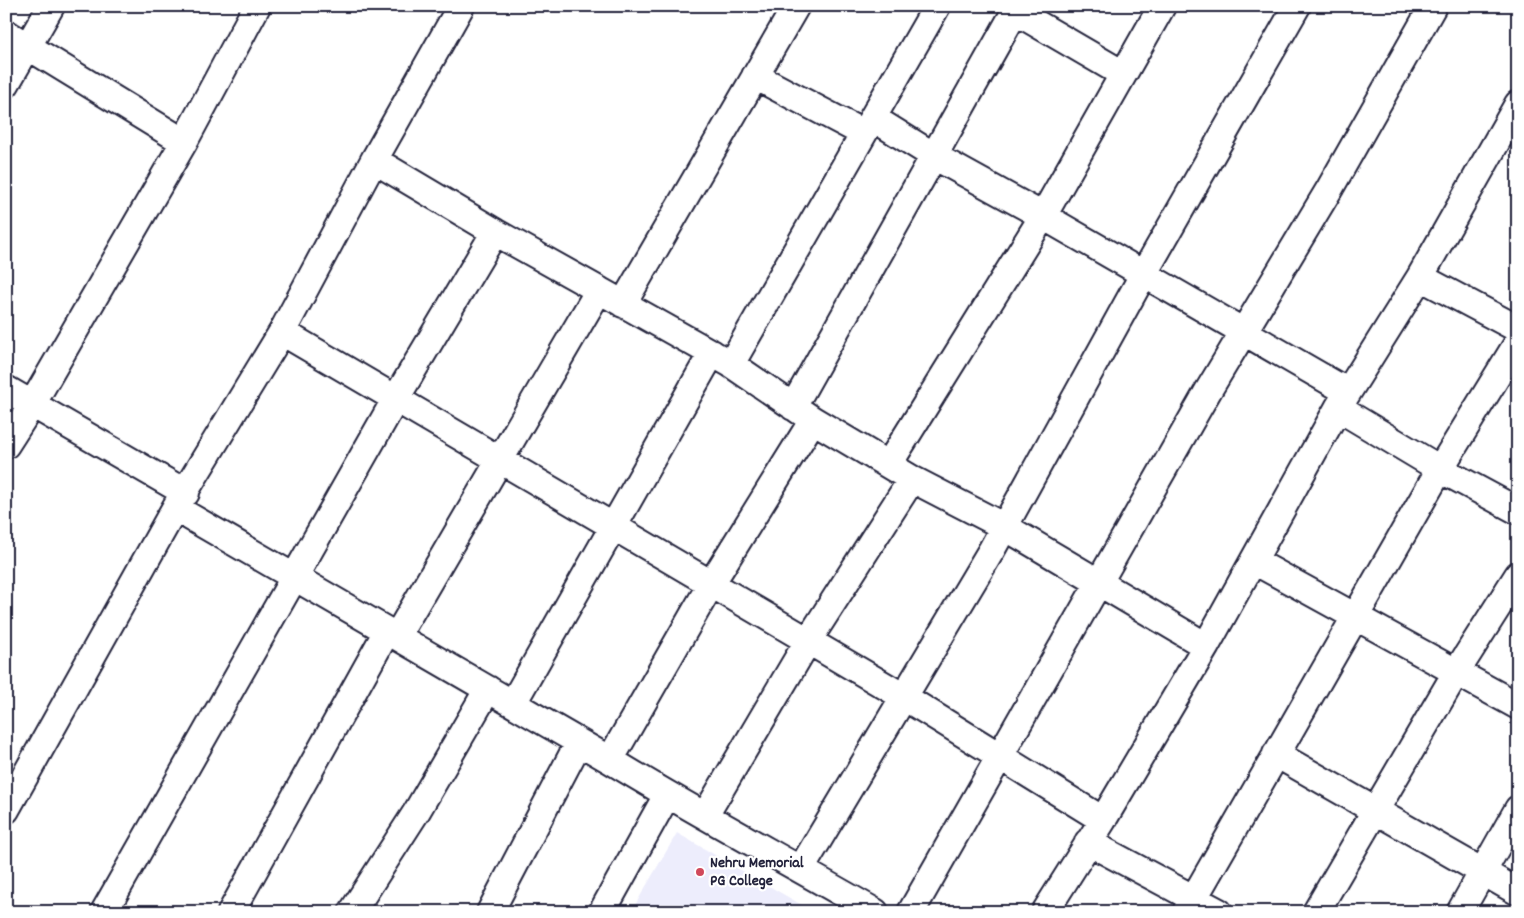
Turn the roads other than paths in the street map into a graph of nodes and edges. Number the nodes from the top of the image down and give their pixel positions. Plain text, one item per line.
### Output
1 (51, 6) edge
2 (257, 6) edge
3 (461, 6) edge
4 (796, 6) edge
5 (937, 6) edge
6 (1162, 6) edge
7 (1297, 6) edge
8 (1433, 6) edge
9 (1016, 9) edge
10 (17, 40) edge
11 (1123, 74) junction
12 (755, 76) junction
13 (6, 84) edge
14 (1518, 104) edge
15 (868, 125) junction
16 (184, 142) junction
17 (934, 156) junction
18 (374, 160) junction
19 (1043, 216) junction
20 (495, 232) junction
21 (1143, 275) junction
22 (1420, 277) junction
23 (599, 290) junction
24 (623, 304) junction
25 (1518, 329) edge
26 (282, 332) junction
27 (1243, 332) junction
28 (1518, 342) edge
29 (722, 359) junction
30 (6, 389) edge
31 (395, 400) junction
32 (1343, 400) junction
33 (33, 403) junction
34 (803, 413) junction
35 (6, 445) edge
36 (500, 460) junction
37 (889, 464) junction
38 (1440, 469) junction
39 (912, 479) junction
40 (180, 500) junction
41 (1518, 511) edge
42 (613, 527) junction
43 (1005, 527) junction
44 (1254, 561) junction
45 (1518, 576) edge
46 (295, 577) junction
47 (1099, 582) junction
48 (711, 584) junction
49 (1356, 617) junction
50 (392, 633) junction
51 (808, 641) junction
52 (1206, 646) junction
53 (1457, 672) junction
54 (488, 689) junction
55 (904, 697) junction
56 (513, 703) junction
57 (1518, 706) edge
58 (579, 742) junction
59 (1276, 754) junction
60 (1001, 755) junction
61 (610, 760) junction
62 (668, 795) junction
63 (1518, 809) edge
64 (6, 810) edge
65 (1375, 812) junction
66 (706, 814) junction
67 (1103, 820) junction
68 (1088, 842) junction
69 (801, 869) junction
70 (1483, 871) junction
71 (1518, 892) edge
72 (1190, 905) edge
73 (104, 912) edge
74 (231, 912) edge
75 (352, 912) edge
76 (490, 912) edge
77 (602, 912) edge
78 (875, 912) edge
79 (911, 912) edge
80 (1045, 912) edge
81 (1219, 912) edge
82 (1316, 912) edge
83 (1460, 912) edge

1 - 10 street
2 - 16 street
3 - 18 street
4 - 12 street
5 - 15 street
6 - 11 street
7 - 21 street
8 - 27 street
9 - 11 street
9 - 17 street
10 - 13 street
10 - 16 street
11 - 19 street
12 - 15 street
12 - 24 street
14 - 22 street
15 - 17 street
15 - 29 street
16 - 33 street
17 - 19 street
17 - 34 street
18 - 20 street
18 - 26 street
19 - 21 street
19 - 37 street
20 - 23 street
20 - 31 street
21 - 27 street
21 - 43 street
22 - 25 street
22 - 32 street
23 - 24 street
23 - 36 street
24 - 29 street
26 - 31 street
26 - 40 street
27 - 32 street
27 - 47 street
28 - 38 street
29 - 34 street
29 - 42 street
30 - 33 street
31 - 36 street
31 - 46 street
32 - 38 street
32 - 44 street
33 - 35 street
33 - 40 street
34 - 37 street
34 - 48 street
36 - 42 street
36 - 50 street
37 - 39 street
38 - 41 street
38 - 49 street
39 - 43 street
39 - 51 street
40 - 46 street
40 - 64 street
42 - 48 street
42 - 56 street
43 - 47 street
43 - 55 street
44 - 49 street
44 - 52 street
45 - 53 street
46 - 50 street
46 - 73 street
47 - 52 street
47 - 60 street
48 - 51 street
48 - 61 street
49 - 53 street
49 - 59 street
50 - 54 street
50 - 74 street
51 - 55 street
51 - 66 street
52 - 67 street
53 - 57 street
53 - 65 street
54 - 56 street
54 - 75 street
55 - 60 street
55 - 69 street
56 - 58 street
58 - 61 street
58 - 76 street
59 - 65 street
59 - 72 street
60 - 67 street
60 - 79 street
61 - 62 street
62 - 66 street
62 - 77 street
63 - 70 street
65 - 70 street
65 - 82 street
66 - 69 street
67 - 68 street
68 - 72 street
68 - 80 street
69 - 78 street
70 - 71 street
70 - 83 street
72 - 81 street

